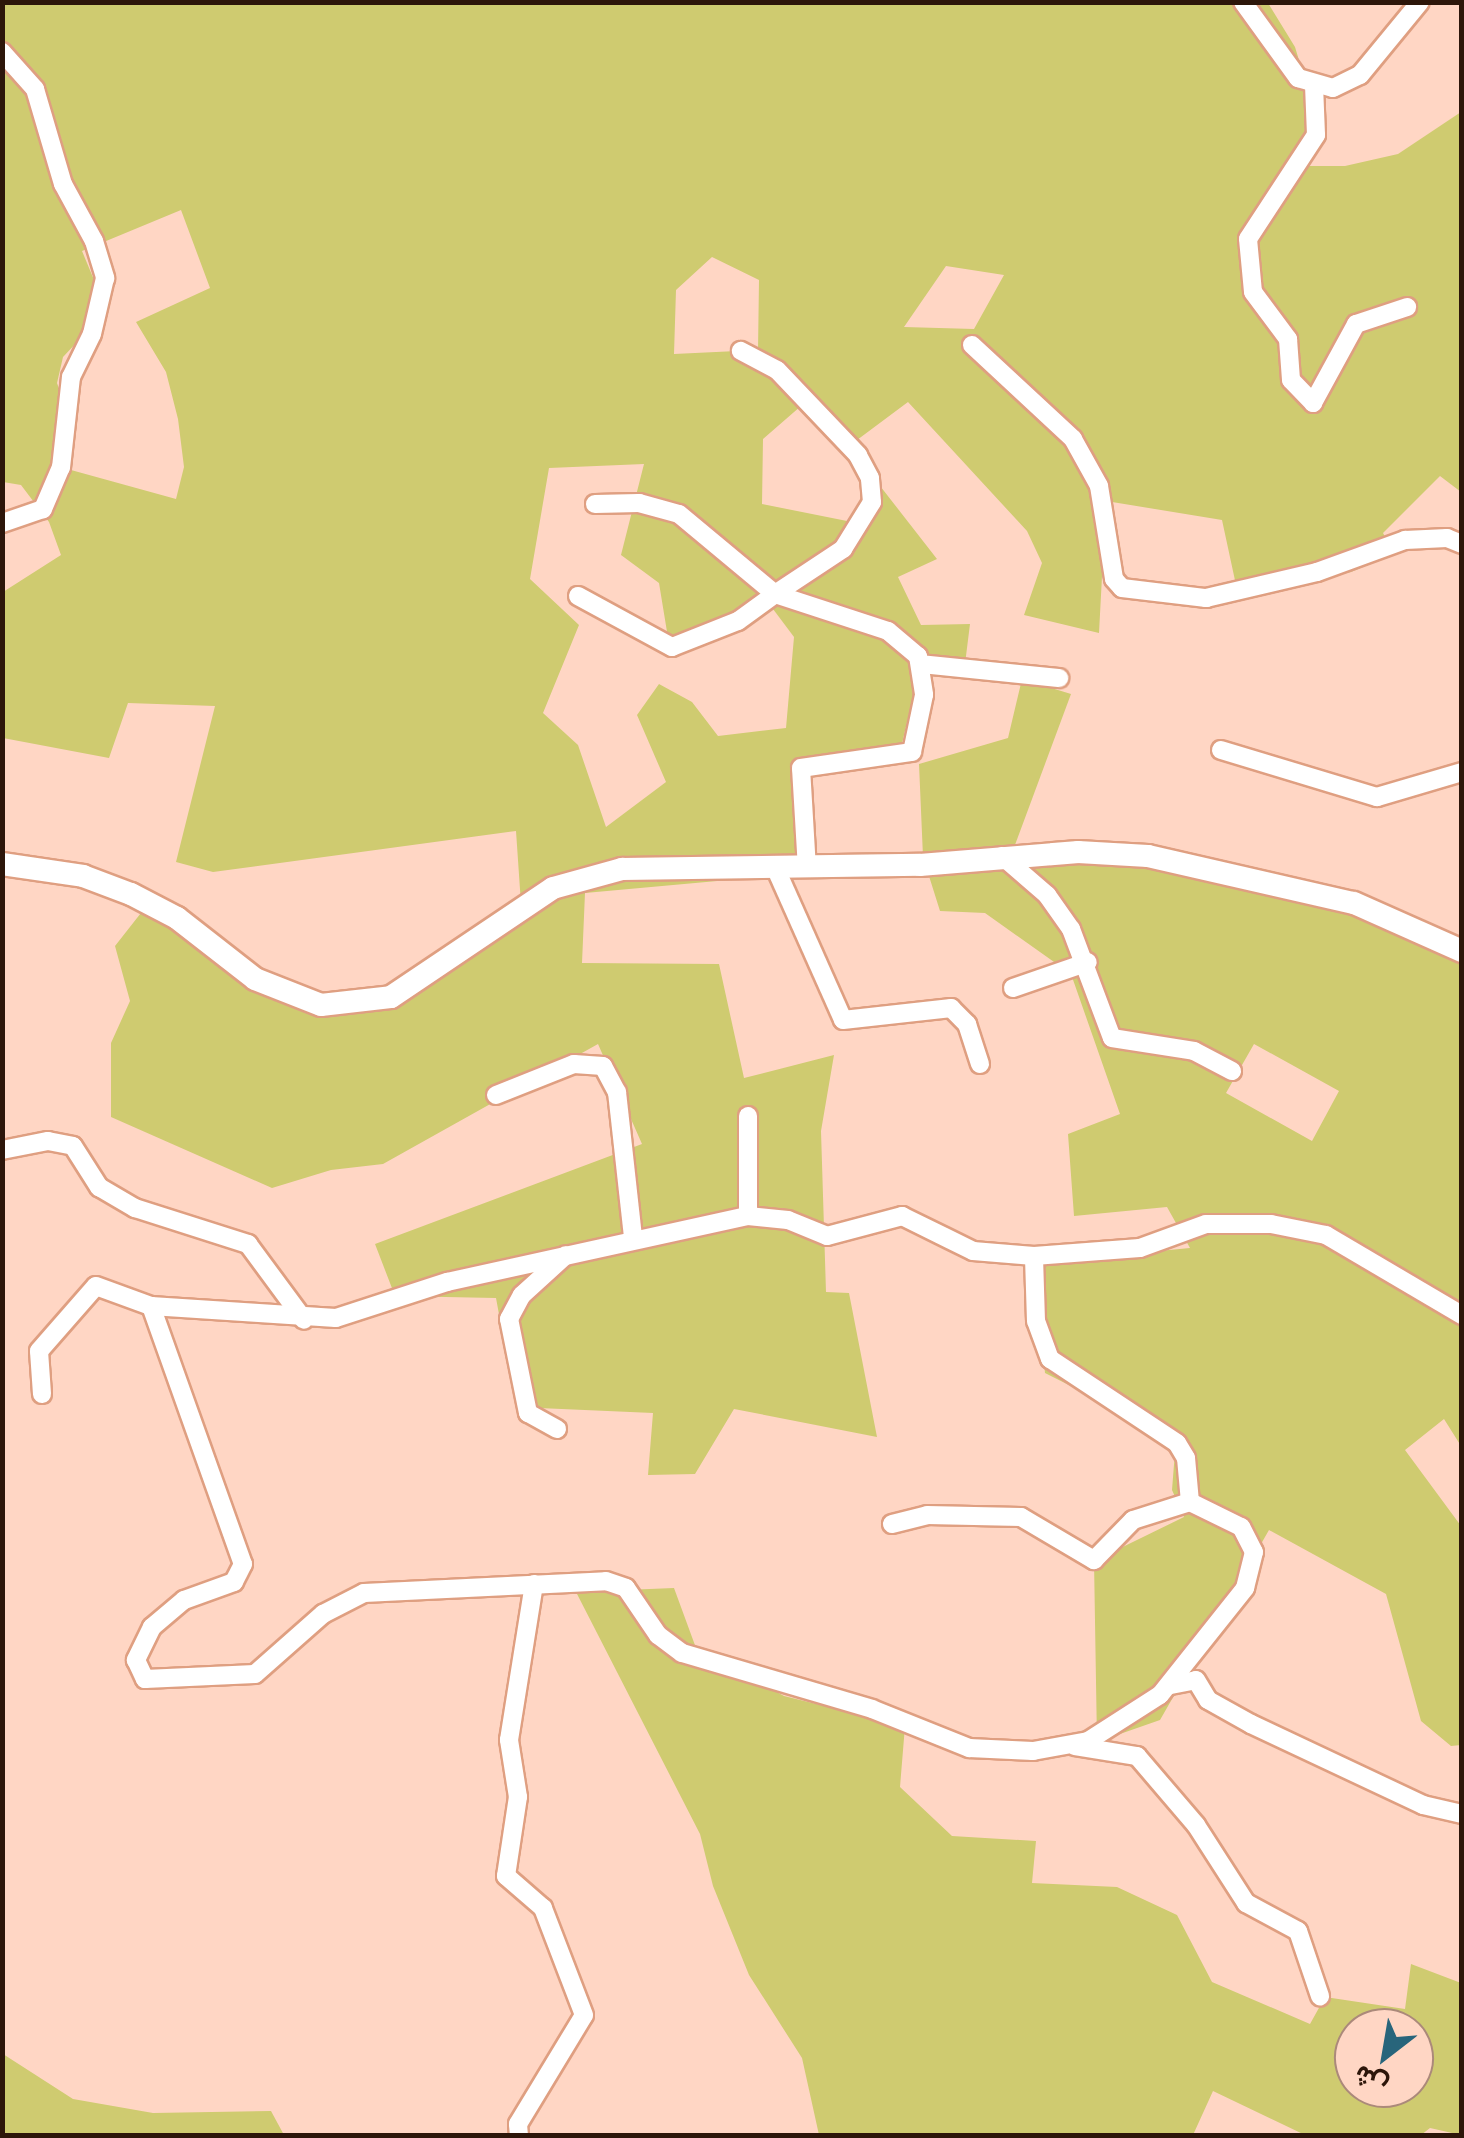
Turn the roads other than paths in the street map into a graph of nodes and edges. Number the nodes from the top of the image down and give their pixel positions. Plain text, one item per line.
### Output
1 (1243, 2) edge
2 (1420, 2) edge
3 (2, 52) edge
4 (1314, 85) junction
5 (1407, 307) dead end
6 (972, 345) dead end
7 (741, 350) dead end
8 (595, 504) dead end
9 (2, 522) edge
10 (1462, 544) edge
11 (775, 594) junction
12 (578, 596) dead end
13 (921, 664) junction
14 (1059, 678) dead end
15 (1221, 750) dead end
16 (1462, 772) edge
17 (1002, 856) junction
18 (2, 864) edge
19 (32, 866) junction
20 (775, 866) junction
21 (806, 868) junction
22 (2, 874) edge
23 (1462, 952) edge
24 (1088, 962) junction
25 (1014, 988) dead end
26 (980, 1064) dead end
27 (1232, 1070) dead end
28 (496, 1094) dead end
29 (748, 1116) dead end
30 (2, 1150) edge
31 (748, 1216) junction
32 (634, 1238) junction
33 (566, 1255) junction
34 (1034, 1256) junction
35 (152, 1306) junction
36 (1462, 1316) edge
37 (304, 1320) junction
38 (42, 1394) dead end
39 (557, 1429) dead end
40 (1190, 1502) junction
41 (892, 1524) dead end
42 (534, 1584) junction
43 (1171, 1685) junction
44 (1069, 1746) junction
45 (1462, 1814) edge
46 (1320, 1996) dead end
47 (519, 2136) edge

1 - 4 street
2 - 4 street
3 - 9 street
4 - 5 street
6 - 10 street
7 - 11 street
8 - 11 street
11 - 12 street
11 - 13 street
13 - 14 street
13 - 21 street
15 - 16 street
17 - 21 main road
17 - 23 main road
17 - 24 street
18 - 19 main road
19 - 20 main road
19 - 22 street
20 - 21 main road
20 - 26 street
24 - 25 street
24 - 27 street
28 - 32 street
29 - 31 street
30 - 37 street
31 - 32 street
31 - 34 street
32 - 33 street
33 - 37 street
33 - 39 street
34 - 36 street
34 - 40 street
35 - 37 street
35 - 38 street
35 - 42 street
40 - 41 street
40 - 43 street
42 - 44 street
42 - 47 street
43 - 44 street
43 - 45 street
44 - 46 street

